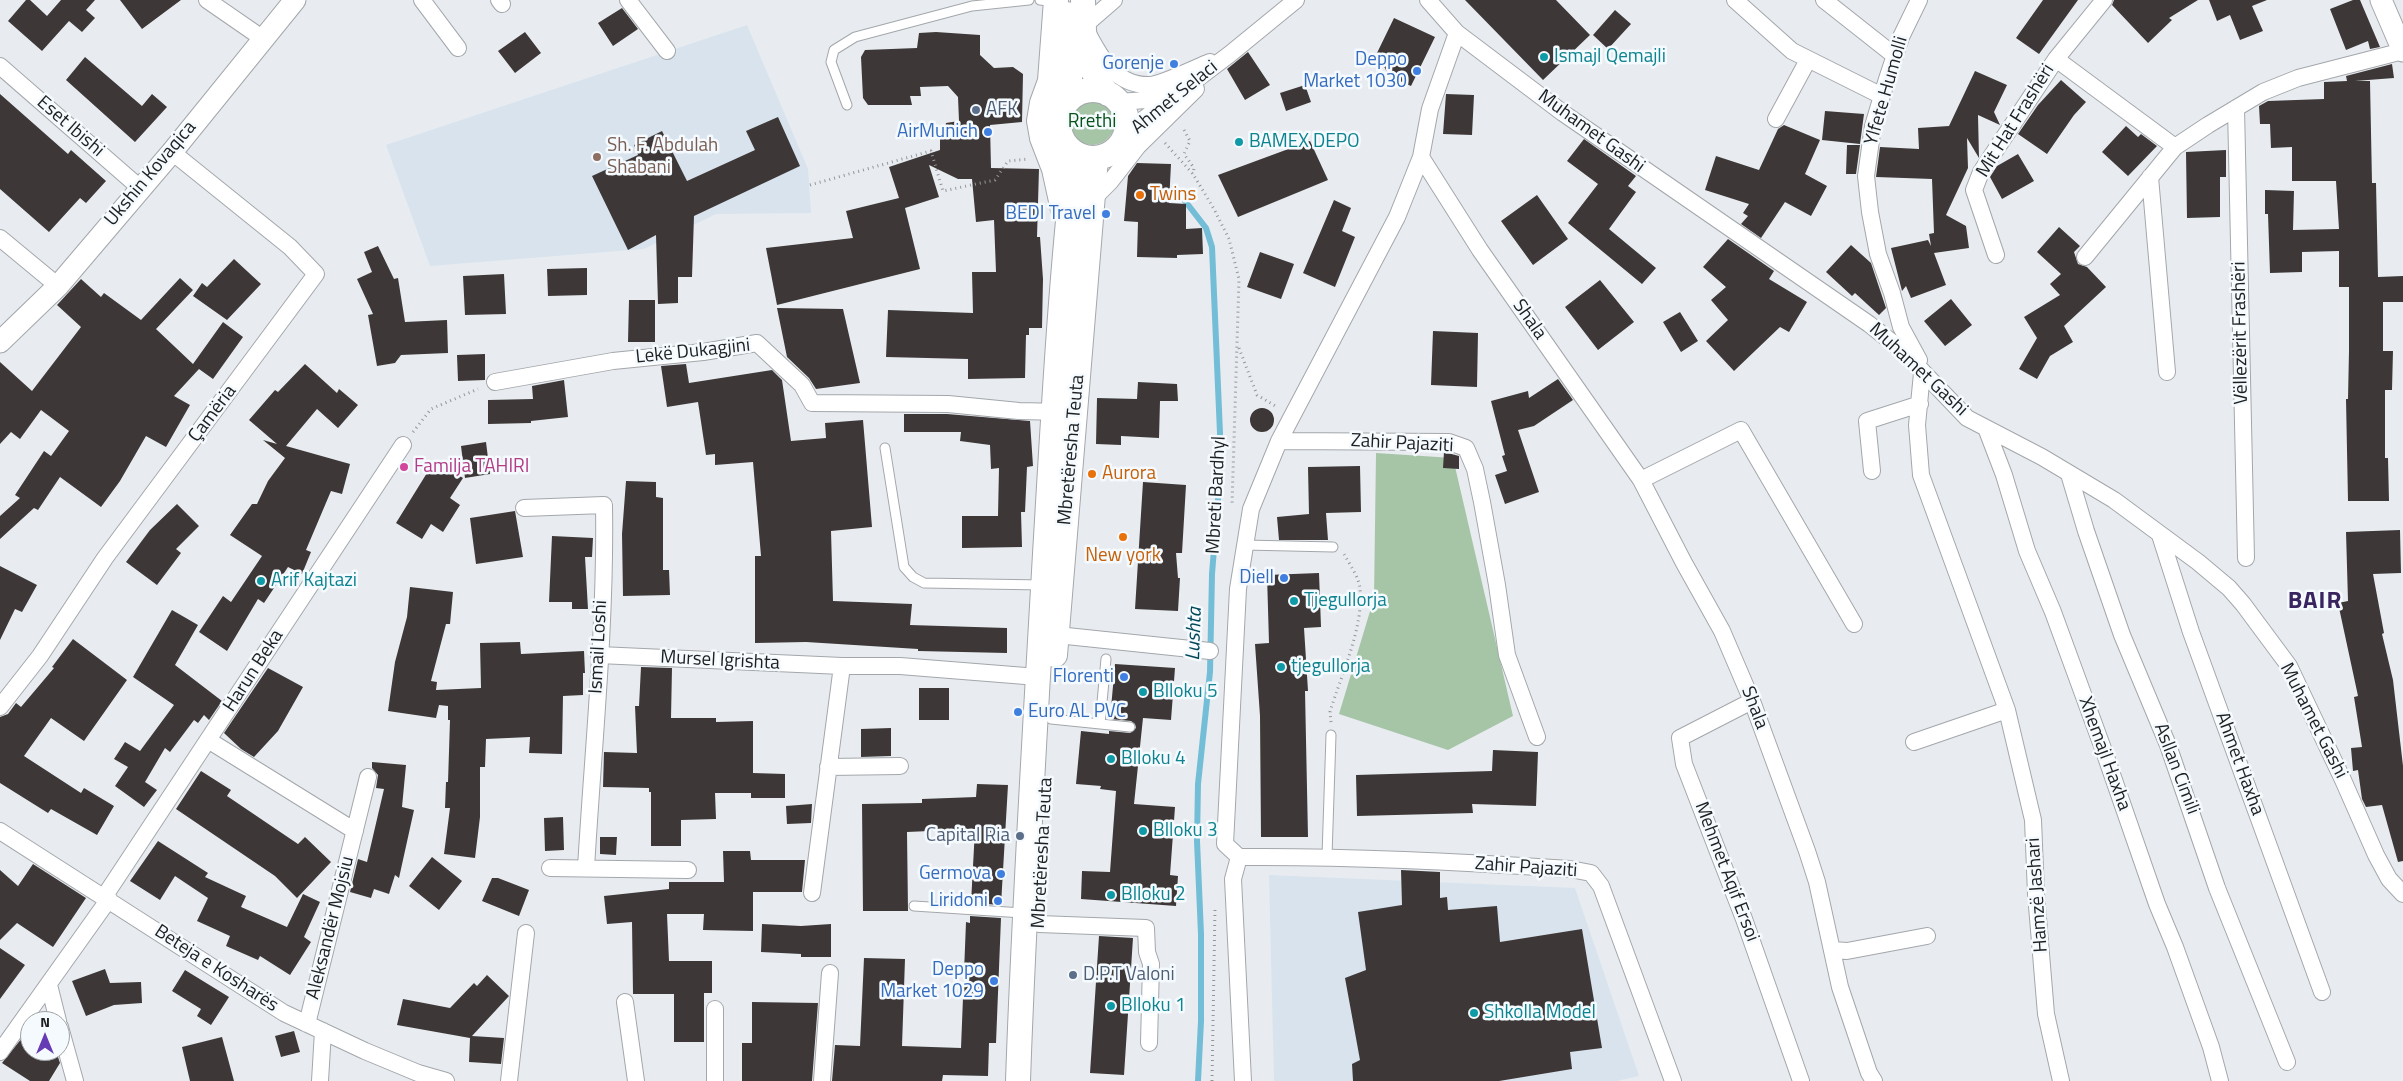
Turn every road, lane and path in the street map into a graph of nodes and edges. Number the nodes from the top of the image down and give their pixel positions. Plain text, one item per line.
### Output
1 (207, 0) edge
2 (295, 0) edge
3 (422, 0) edge
4 (628, 0) edge
5 (1029, 0) edge
6 (1054, 0) edge
7 (1083, 0) edge
8 (1114, 0) edge
9 (1296, 0) edge
10 (1428, 0) edge
11 (1735, 0) edge
12 (1824, 0) edge
13 (1919, 0) edge
14 (2104, 0) edge
15 (2381, 0) edge
16 (1084, 26) junction
17 (1457, 33) junction
18 (262, 38) junction
19 (458, 48) dead end
20 (667, 51) dead end
21 (2403, 51) edge
22 (1230, 54) junction
23 (1895, 56) junction
24 (2056, 59) junction
25 (1808, 60) junction
26 (0, 66) edge
27 (1882, 96) junction
28 (1114, 98) junction
29 (847, 104) dead end
30 (1064, 105) junction
31 (2236, 108) junction
32 (1776, 119) dead end
33 (1153, 130) junction
34 (1184, 130) dead end
35 (1120, 144) junction
36 (2175, 148) junction
37 (172, 152) junction
38 (1086, 156) junction
39 (1421, 157) junction
40 (1031, 159) dead end
41 (1193, 174) junction
42 (2150, 177) junction
43 (810, 186) dead end
44 (140, 188) junction
45 (1094, 198) junction
46 (1067, 223) junction
47 (0, 238) edge
48 (1996, 255) dead end
49 (2085, 257) dead end
50 (58, 286) junction
51 (0, 342) edge
52 (1238, 346) junction
53 (2167, 372) dead end
54 (1927, 377) junction
55 (495, 382) joint
56 (1920, 404) junction
57 (1278, 407) dead end
58 (1064, 412) junction
59 (1986, 428) junction
60 (1279, 441) junction
61 (403, 445) joint
62 (885, 448) dead end
63 (1872, 471) dead end
64 (2069, 474) junction
65 (1641, 480) junction
66 (524, 508) dead end
67 (1232, 511) dead end
68 (2160, 535) junction
69 (1245, 545) junction
70 (1333, 547) joint
71 (2246, 558) dead end
72 (1043, 586) junction
73 (1854, 624) dead end
74 (1057, 635) junction
75 (1210, 651) dead end
76 (599, 655) junction
77 (1106, 659) dead end
78 (842, 666) junction
79 (1038, 677) junction
80 (1752, 701) junction
81 (0, 707) edge
82 (2007, 710) junction
83 (1050, 719) junction
84 (1100, 724) junction
85 (1130, 727) dead end
86 (1331, 735) joint
87 (1537, 737) dead end
88 (208, 740) junction
89 (1914, 742) dead end
90 (900, 766) dead end
91 (828, 767) junction
92 (368, 777) dead end
93 (0, 830) edge
94 (355, 831) junction
95 (1239, 856) junction
96 (1328, 856) junction
97 (550, 868) dead end
98 (586, 868) junction
99 (688, 870) dead end
100 (812, 893) dead end
101 (2403, 894) edge
102 (107, 898) junction
103 (1215, 902) dead end
104 (914, 906) dead end
105 (1031, 919) junction
106 (526, 934) dead end
107 (1927, 936) dead end
108 (1832, 950) junction
109 (830, 974) dead end
110 (49, 984) junction
111 (2322, 992) dead end
112 (625, 1002) dead end
113 (715, 1009) dead end
114 (56, 1011) edge
115 (307, 1024) junction
116 (323, 1031) junction
117 (1149, 1043) dead end
118 (0, 1052) edge
119 (69, 1061) edge
120 (2287, 1062) dead end
121 (75, 1081) edge
122 (320, 1081) edge
123 (446, 1081) edge
124 (509, 1081) edge
125 (636, 1081) edge
126 (715, 1081) edge
127 (822, 1081) edge
128 (1018, 1081) edge
129 (1028, 1081) edge
130 (1212, 1081) edge
131 (1243, 1081) edge
132 (1673, 1081) edge
133 (1801, 1081) edge
134 (1874, 1081) edge
135 (2061, 1081) edge
136 (2220, 1081) edge

1 - 18 street
2 - 18 street, Ukshin Kovaqica
3 - 19 street
4 - 20 street
5 - 29 lane
6 - 30 main road
6 - 46 main road
7 - 16 main road
8 - 16 street
9 - 22 street, Ahmet Selaci
10 - 17 street, Muhamet Gashi
11 - 25 street
12 - 23 street
13 - 23 street, Ylfete Humolli
14 - 24 street, Mit Hat Frashëri
15 - 21 street
16 - 22 street
16 - 28 main road
17 - 39 street
17 - 54 street, Muhamet Gashi
18 - 37 street, Ukshin Kovaqica
21 - 31 street
22 - 28 street, Ahmet Selaci
22 - 33 street
22 - 35 street, Ahmet Selaci
23 - 27 street, Ylfete Humolli
24 - 36 street
24 - 48 street, Mit Hat Frashëri
25 - 27 street
25 - 32 street
26 - 44 street, Eset Ibishi
27 - 54 street, Ylfete Humolli
28 - 30 main road
28 - 35 main road
30 - 38 main road
31 - 36 street
31 - 71 street, Vëllezërit Frashëri
33 - 41 path
33 - 45 street
34 - 41 path
35 - 38 main road
36 - 42 street
37 - 44 street, Ukshin Kovaqica
37 - 81 street, Çamëria
38 - 45 main road, Mbretëresha Teuta
38 - 46 main road, Mbretëresha Teuta
39 - 60 street
39 - 65 street, Shala
40 - 43 path
41 - 52 path, Mbreti Bardhyl
42 - 49 street
42 - 53 street
44 - 50 street, Ukshin Kovaqica
45 - 58 main road, Mbretëresha Teuta
46 - 58 main road, Mbretëresha Teuta
47 - 50 street
50 - 51 street, Ukshin Kovaqica
52 - 57 path
52 - 67 path, Mbreti Bardhyl
54 - 56 street, Hamzë Jashari
54 - 59 street, Muhamet Gashi
55 - 58 street, Lekë Dukagjini
55 - 61 path
56 - 63 street
56 - 82 street, Hamzë Jashari
58 - 72 main road, Mbretëresha Teuta
58 - 74 main road, Mbretëresha Teuta
59 - 64 street, Muhamet Gashi
59 - 136 street, Xhemajl Haxha
60 - 69 street
60 - 87 street, Zahir Pajaziti
61 - 88 street, Harun Beka
62 - 72 lane
64 - 68 street, Muhamet Gashi
64 - 120 street, Asllan Cimili
65 - 73 street
65 - 80 street, Shala
66 - 76 street, Ismail Loshi
68 - 101 street, Muhamet Gashi
68 - 111 street, Ahmet Haxha
69 - 70 lane
69 - 95 street
70 - 86 path
72 - 79 main road, Mbretëresha Teuta
74 - 75 street
74 - 83 main road, Mbretëresha Teuta
76 - 78 street, Mursel Igrishta
76 - 98 street, Ismail Loshi
77 - 84 lane
78 - 79 street, Mursel Igrishta
78 - 91 street
79 - 105 main road, Mbretëresha Teuta
80 - 108 street, Shala
80 - 133 street, Mehmet Aqif Ersoi
82 - 89 street
82 - 135 street, Hamzë Jashari
83 - 84 lane
83 - 105 main road, Mbretëresha Teuta
84 - 85 lane
86 - 96 lane
88 - 94 street, Aleksandër Mojsiu
88 - 102 street, Harun Beka
90 - 91 street
91 - 100 street
92 - 94 street, Aleksandër Mojsiu
93 - 102 street, Beteja e Kosharës
94 - 115 street, Aleksandër Mojsiu
95 - 96 street, Zahir Pajaziti
95 - 131 street
96 - 132 street, Zahir Pajaziti
97 - 98 street
98 - 99 street
102 - 110 street, Harun Beka
102 - 115 street, Beteja e Kosharës
103 - 130 path
104 - 105 lane, Mbretëresha Teuta
105 - 117 street
105 - 128 main road, Mbretëresha Teuta
105 - 129 main road, Mbretëresha Teuta
106 - 124 street
107 - 108 street
108 - 134 street, Shala
109 - 127 street
110 - 114 street
110 - 118 street, Harun Beka
112 - 125 street
113 - 126 street
115 - 116 street, Beteja e Kosharës
116 - 122 street
116 - 123 street, Beteja e Kosharës
119 - 121 street

